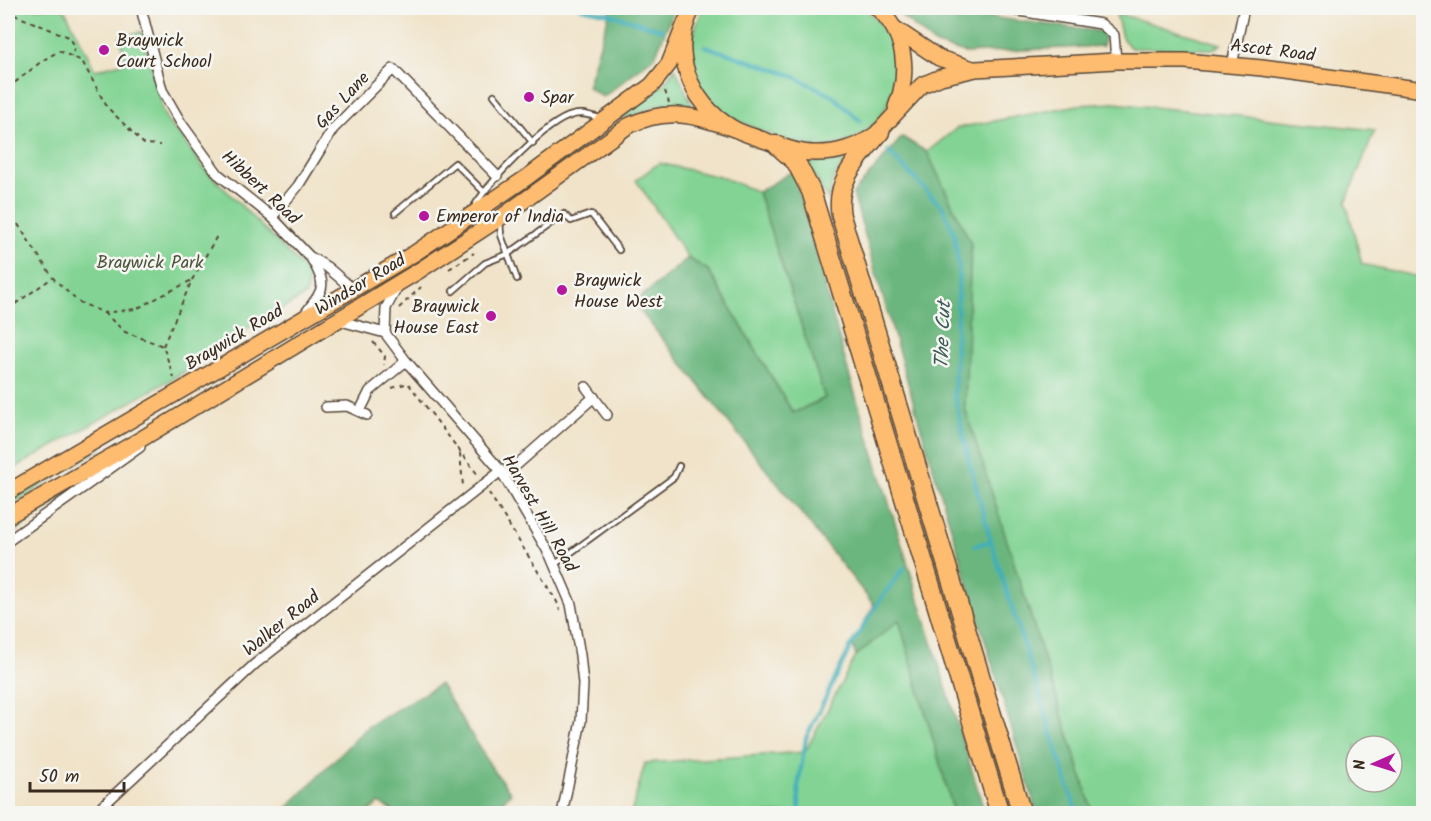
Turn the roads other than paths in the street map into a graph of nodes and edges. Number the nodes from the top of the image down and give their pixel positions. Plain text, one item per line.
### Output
1 (141, 8) edge
2 (878, 8) edge
3 (1000, 8) edge
4 (1244, 8) edge
5 (690, 12) edge
6 (894, 28) junction
7 (1116, 61) junction
8 (1232, 65) junction
9 (976, 69) junction
10 (1424, 90) edge
11 (494, 95) dead end
12 (609, 118) junction
13 (734, 129) junction
14 (881, 130) junction
15 (533, 142) junction
16 (777, 145) junction
17 (496, 176) junction
18 (484, 192) junction
19 (395, 213) dead end
20 (272, 218) junction
21 (500, 218) junction
22 (466, 220) junction
23 (619, 250) dead end
24 (508, 254) junction
25 (309, 256) junction
26 (517, 279) dead end
27 (401, 282) junction
28 (354, 290) junction
29 (453, 291) dead end
30 (337, 320) junction
31 (301, 321) junction
32 (385, 333) junction
33 (406, 361) junction
34 (586, 387) dead end
35 (594, 397) junction
36 (209, 398) junction
37 (326, 406) dead end
38 (608, 415) dead end
39 (679, 466) dead end
40 (502, 474) junction
41 (8, 492) edge
42 (8, 516) edge
43 (8, 541) edge
44 (554, 565) junction
45 (94, 813) edge
46 (562, 813) edge
47 (1000, 813) edge
48 (1023, 813) edge

1 - 20 street, Hibbert Road
2 - 6 main road
3 - 7 street
4 - 8 street
5 - 12 main road, Braywick Road
5 - 13 main road
6 - 9 main road, Ascot Road
6 - 14 main road
7 - 8 main road, Ascot Road
7 - 9 main road, Ascot Road
8 - 10 main road, Ascot Road
9 - 14 main road, Ascot Road
11 - 15 lane
12 - 15 lane
12 - 22 main road, Braywick Road
13 - 16 main road, Windsor Road
13 - 21 main road, Windsor Road
14 - 16 main road, Windsor Road
14 - 48 highway
15 - 17 lane
16 - 47 highway
17 - 18 lane
17 - 20 street, Gas Lane
18 - 19 lane
18 - 22 lane
20 - 25 street, Hibbert Road
21 - 24 lane
21 - 27 main road, Windsor Road
22 - 28 main road, Braywick Road
23 - 24 lane
24 - 26 lane
24 - 29 lane
25 - 28 street, Hibbert Road
25 - 31 street, Hibbert Road
27 - 30 main road, Windsor Road
27 - 32 street
28 - 31 main road, Braywick Road
30 - 32 street
30 - 36 main road, Windsor Road
31 - 41 main road, Braywick Road
32 - 33 street, Harvest Hill Road
33 - 37 street
33 - 40 street, Harvest Hill Road
34 - 35 street
35 - 38 street
35 - 40 street, Walker Road
36 - 42 main road, Windsor Road
36 - 43 street
39 - 44 lane
40 - 44 street, Harvest Hill Road
40 - 45 street, Walker Road
44 - 46 street, Harvest Hill Road

